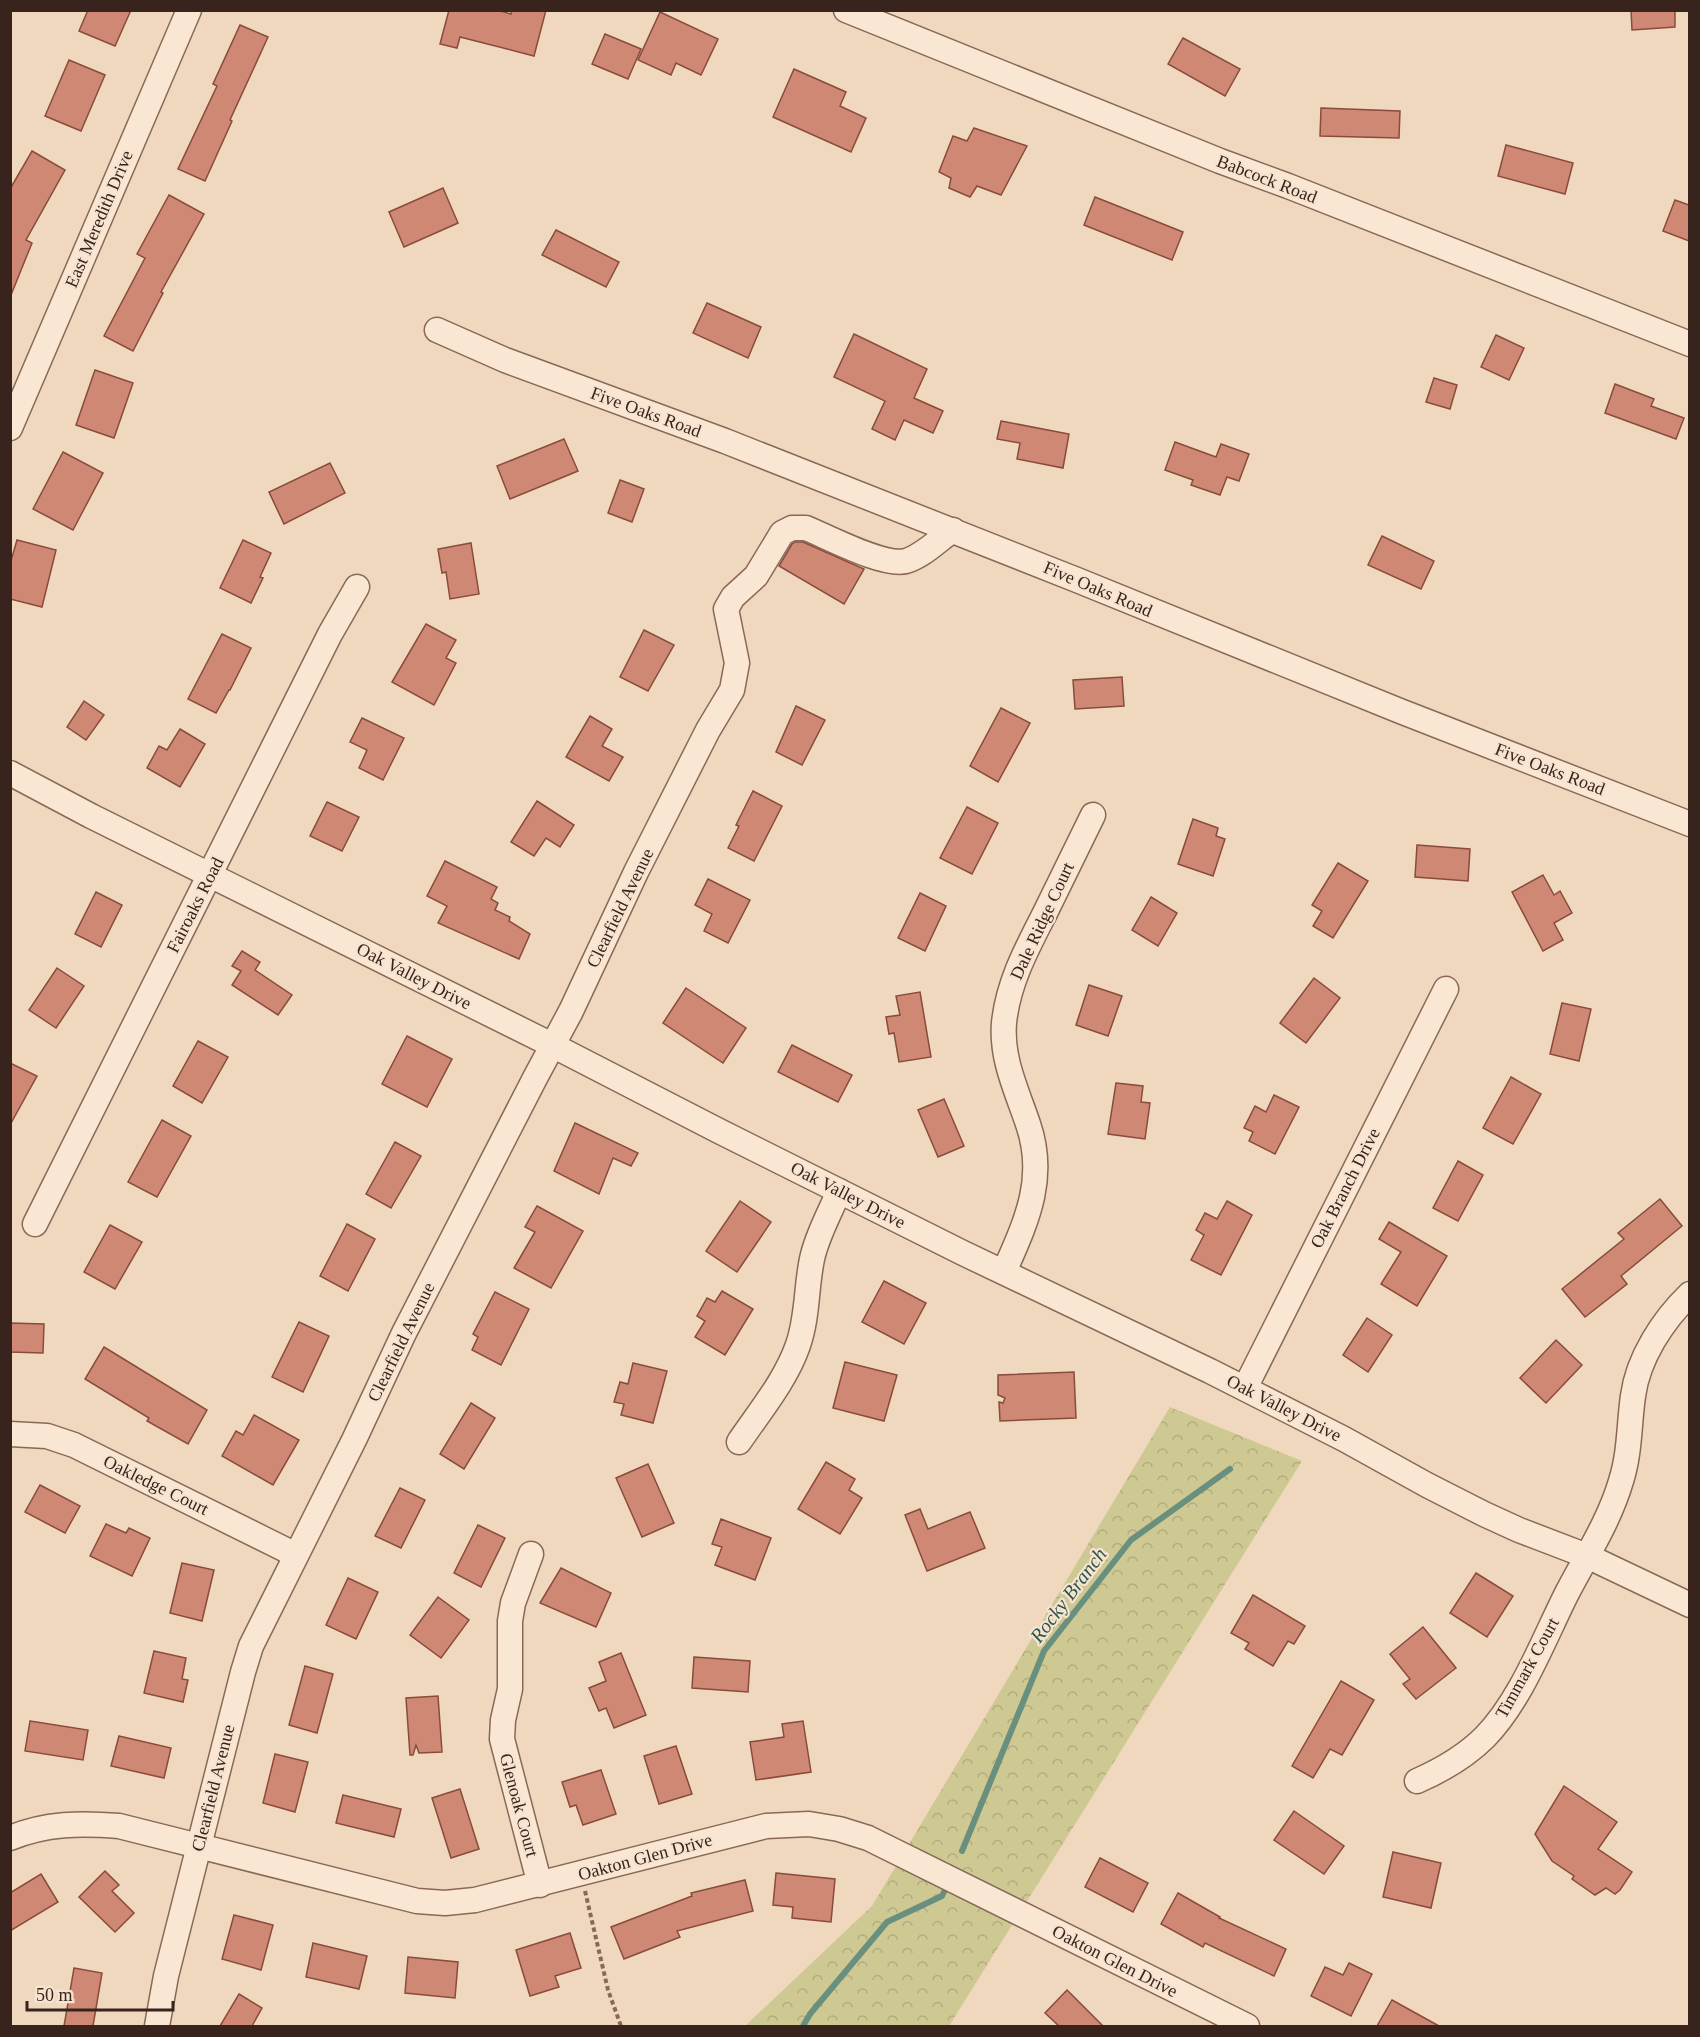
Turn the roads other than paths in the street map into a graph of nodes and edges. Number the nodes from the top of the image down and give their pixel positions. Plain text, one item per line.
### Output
1 (189, 10) edge
2 (846, 10) edge
3 (437, 330) dead end
4 (1689, 344) edge
5 (10, 428) edge
6 (952, 530) junction
7 (357, 587) dead end
8 (10, 773) edge
9 (1093, 815) dead end
10 (1689, 824) edge
11 (210, 874) junction
12 (1446, 989) dead end
13 (552, 1045) junction
14 (840, 1191) junction
15 (35, 1224) dead end
16 (1004, 1272) junction
17 (1689, 1294) edge
18 (1245, 1388) junction
19 (10, 1434) edge
20 (739, 1442) dead end
21 (531, 1554) dead end
22 (296, 1555) junction
23 (1587, 1556) junction
24 (1689, 1605) edge
25 (1417, 1781) dead end
26 (10, 1838) edge
27 (198, 1845) junction
28 (540, 1885) junction
29 (158, 2026) edge
30 (1247, 2026) edge

1 - 5 street, East Meredith Drive
2 - 4 street, Babcock Road
3 - 6 street, Five Oaks Road
6 - 10 street, Five Oaks Road
6 - 13 street, Clearfield Avenue
7 - 11 street, Fairoaks Road
8 - 11 street, Oak Valley Drive
9 - 16 street, Dale Ridge Court
11 - 13 street, Oak Valley Drive
11 - 15 street, Fairoaks Road
12 - 18 street, Oak Branch Drive
13 - 14 street, Oak Valley Drive
13 - 22 street, Clearfield Avenue
14 - 16 street, Oak Valley Drive
14 - 20 street
16 - 18 street, Oak Valley Drive
17 - 23 street, Timmark Court
18 - 23 street, Oak Valley Drive
19 - 22 street, Oakledge Court
21 - 28 street, Glenoak Court
22 - 27 street, Clearfield Avenue
23 - 24 street, Oak Valley Drive
23 - 25 street, Timmark Court
26 - 27 street, Oakton Glen Drive
27 - 28 street, Oakton Glen Drive
27 - 29 street, Clearfield Avenue
28 - 30 street, Oakton Glen Drive

